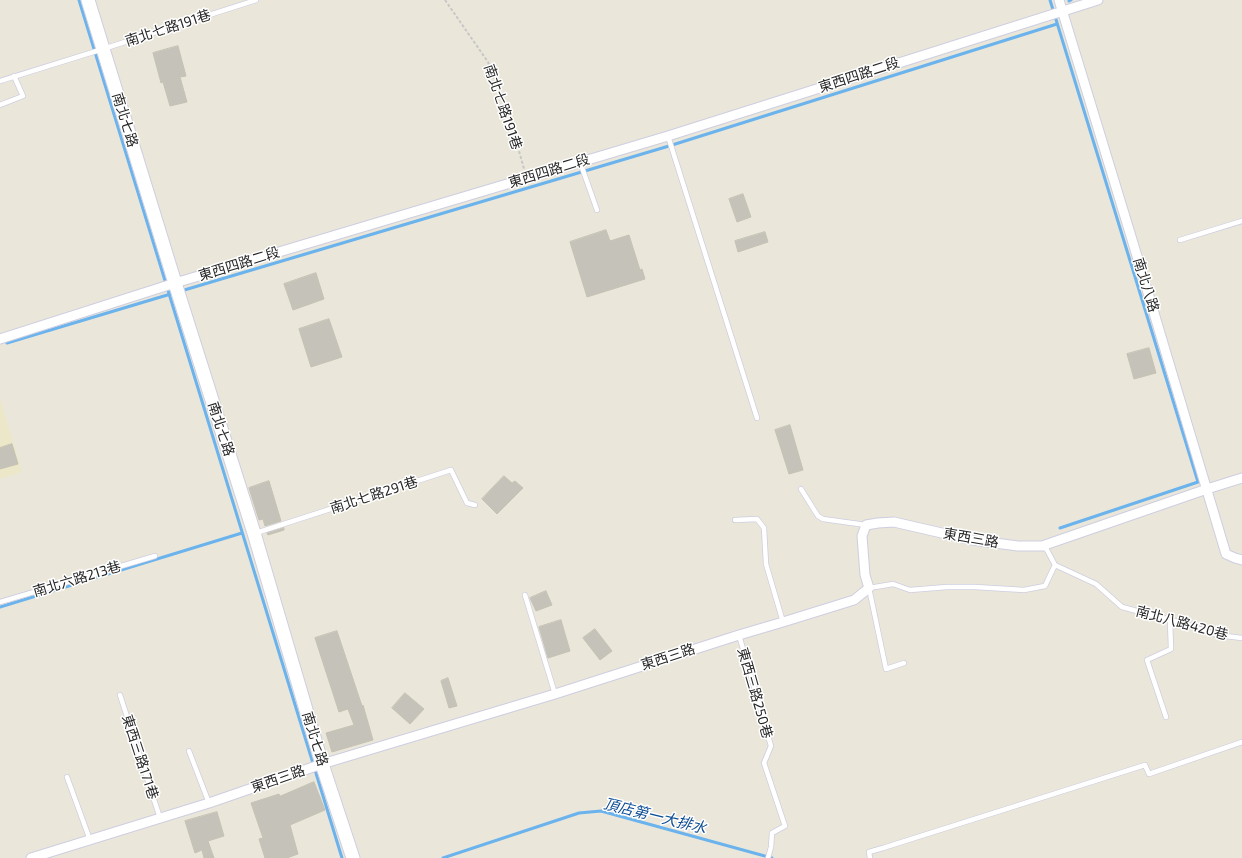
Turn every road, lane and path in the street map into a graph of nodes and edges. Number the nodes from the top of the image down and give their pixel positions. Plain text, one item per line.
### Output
1 (88, 0) edge
2 (256, 0) edge
3 (445, 0) edge
4 (1059, 0) edge
5 (1098, 0) edge
6 (1062, 11) junction
7 (103, 49) junction
8 (14, 76) junction
9 (0, 81) edge
10 (0, 105) edge
11 (668, 136) junction
12 (580, 162) junction
13 (527, 178) junction
14 (597, 210) dead end
15 (1242, 221) edge
16 (1180, 240) dead end
17 (175, 283) junction
18 (0, 339) edge
19 (757, 418) dead end
20 (1242, 478) edge
21 (800, 489) dead end
22 (1207, 489) junction
23 (475, 505) dead end
24 (735, 520) dead end
25 (866, 526) junction
26 (254, 533) junction
27 (1042, 546) junction
28 (155, 556) dead end
29 (1242, 560) edge
30 (1055, 565) junction
31 (869, 588) junction
32 (525, 595) dead end
33 (0, 602) edge
34 (1170, 620) junction
35 (784, 622) junction
36 (739, 635) junction
37 (1242, 638) edge
38 (904, 663) dead end
39 (556, 694) junction
40 (120, 695) dead end
41 (1166, 717) dead end
42 (1242, 742) edge
43 (188, 751) dead end
44 (322, 764) junction
45 (67, 777) dead end
46 (208, 802) junction
47 (160, 818) junction
48 (90, 840) junction
49 (31, 858) edge
50 (353, 858) edge
51 (768, 858) edge
52 (870, 858) edge

1 - 7 street, 南北七路
2 - 7 lane, 南北七路191巷
3 - 13 path, 南北七路191巷
4 - 6 street, 南北八路
5 - 6 street, 東西四路二段
6 - 11 street, 東西四路二段
6 - 22 street, 南北八路
7 - 8 lane, 南北七路191巷
7 - 17 street, 南北七路
8 - 9 lane, 南北七路191巷
8 - 10 lane
11 - 12 street, 東西四路二段
11 - 19 lane
12 - 13 street, 東西四路二段
12 - 14 lane
13 - 17 street, 東西四路二段
15 - 16 lane
17 - 18 street, 東西四路二段
17 - 26 street, 南北七路
20 - 22 street, 東西三路
21 - 25 lane
22 - 27 street, 東西三路
22 - 29 street, 南北八路
23 - 26 lane, 南北七路291巷
24 - 35 lane
25 - 27 street, 東西三路
25 - 31 street
26 - 44 street, 南北七路
27 - 30 lane
28 - 33 lane, 南北六路213巷
30 - 31 lane
30 - 34 lane, 南北八路420巷
31 - 35 street, 東西三路
31 - 38 lane
32 - 39 lane
34 - 37 lane, 南北八路420巷
34 - 41 lane
35 - 36 street, 東西三路
36 - 39 street, 東西三路
36 - 51 lane, 東西三路250巷
39 - 44 street, 東西三路
40 - 47 lane, 東西三路171巷
42 - 52 lane
43 - 46 lane
44 - 46 street, 東西三路
44 - 50 street, 南北七路
45 - 48 lane
46 - 47 street, 東西三路
47 - 48 street, 東西三路
48 - 49 street, 東西三路

